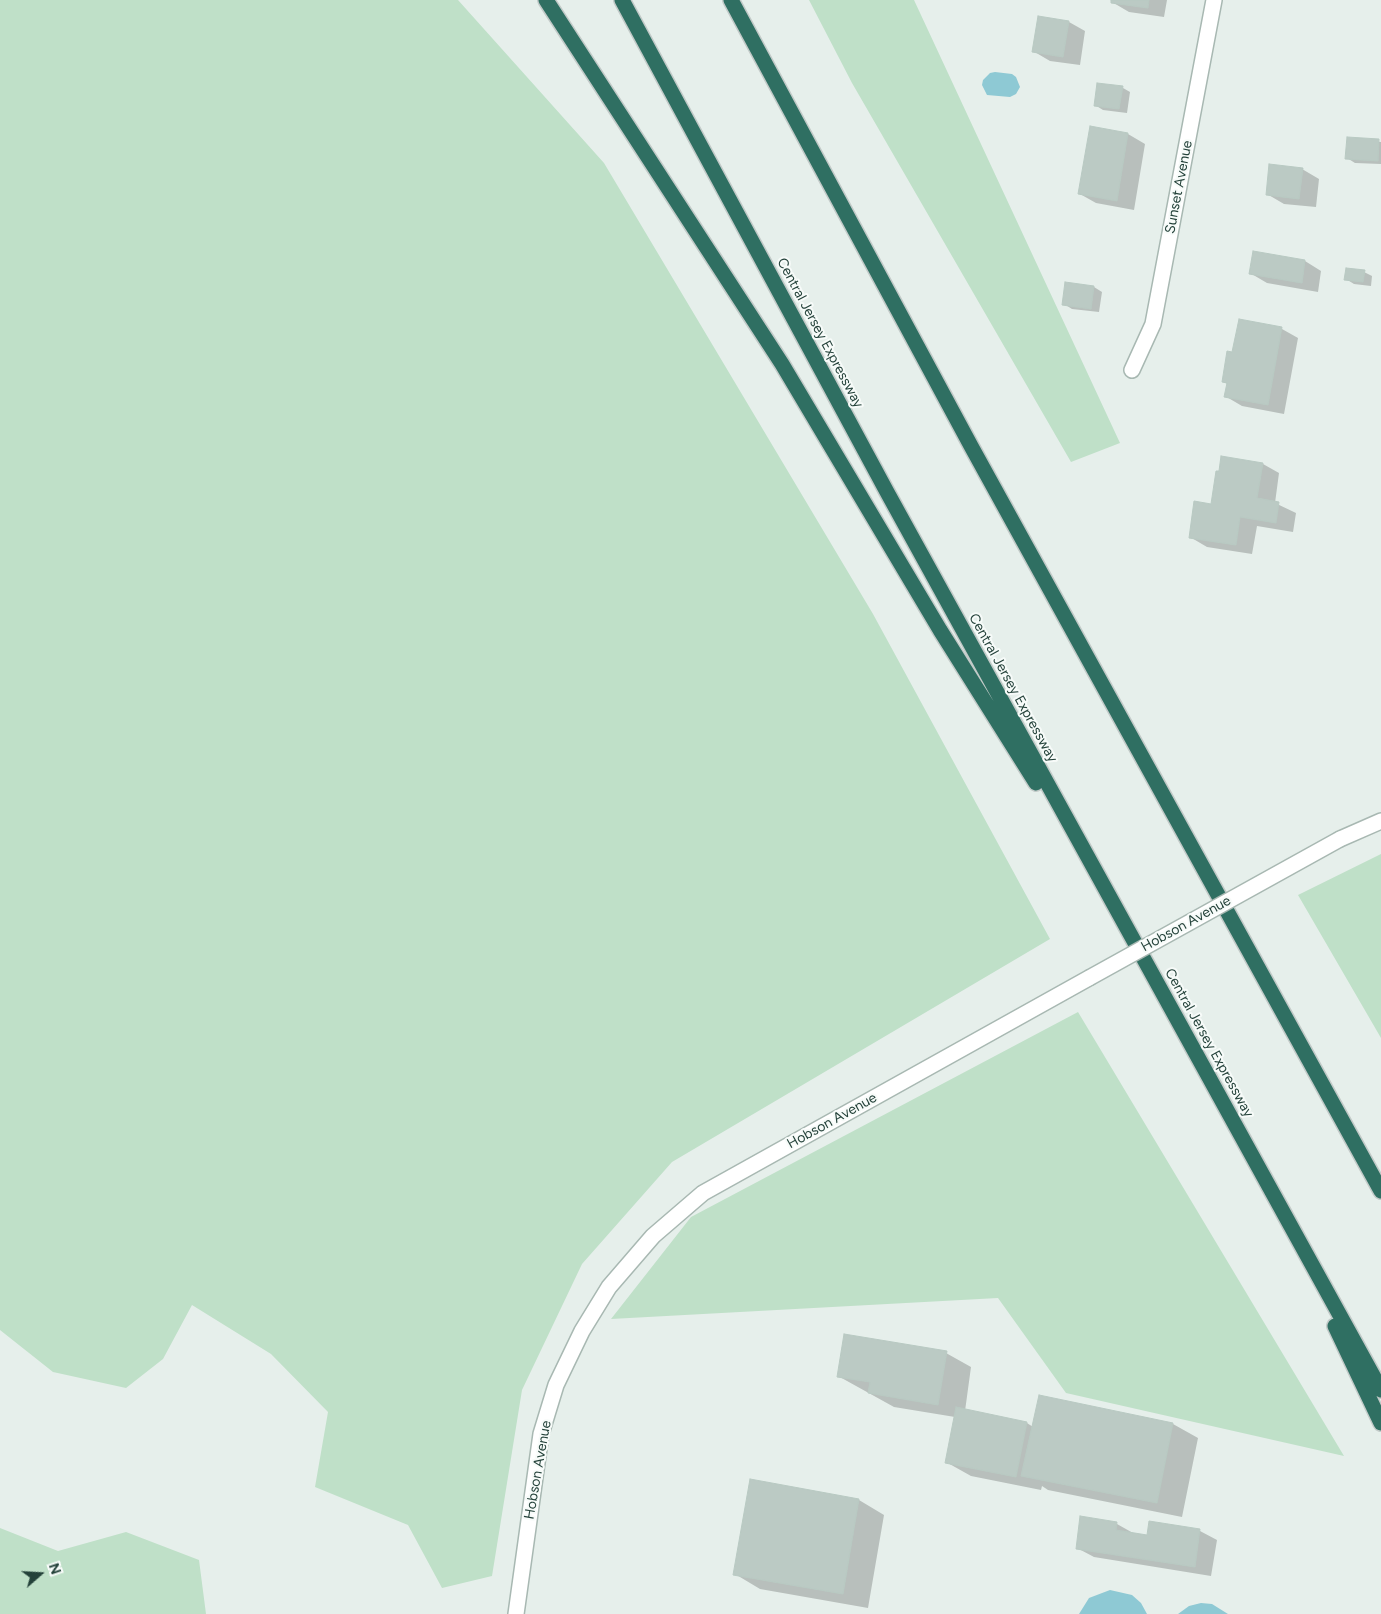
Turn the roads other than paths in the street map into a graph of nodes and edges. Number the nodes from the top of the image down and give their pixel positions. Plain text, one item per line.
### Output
1 (546, 0) edge
2 (622, 0) edge
3 (731, 0) edge
4 (1214, 0) edge
5 (1132, 370) dead end
6 (1381, 821) edge
7 (1119, 913) junction
8 (1381, 1191) edge
9 (1274, 1195) junction
10 (1381, 1390) edge
11 (1381, 1423) edge
12 (516, 1614) edge

1 - 7 highway
2 - 7 highway, Central Jersey Expressway
3 - 8 highway
4 - 5 street, Sunset Avenue
6 - 12 street, Hobson Avenue, bridge
7 - 9 highway, Central Jersey Expressway
9 - 10 highway, Central Jersey Expressway
9 - 11 highway

